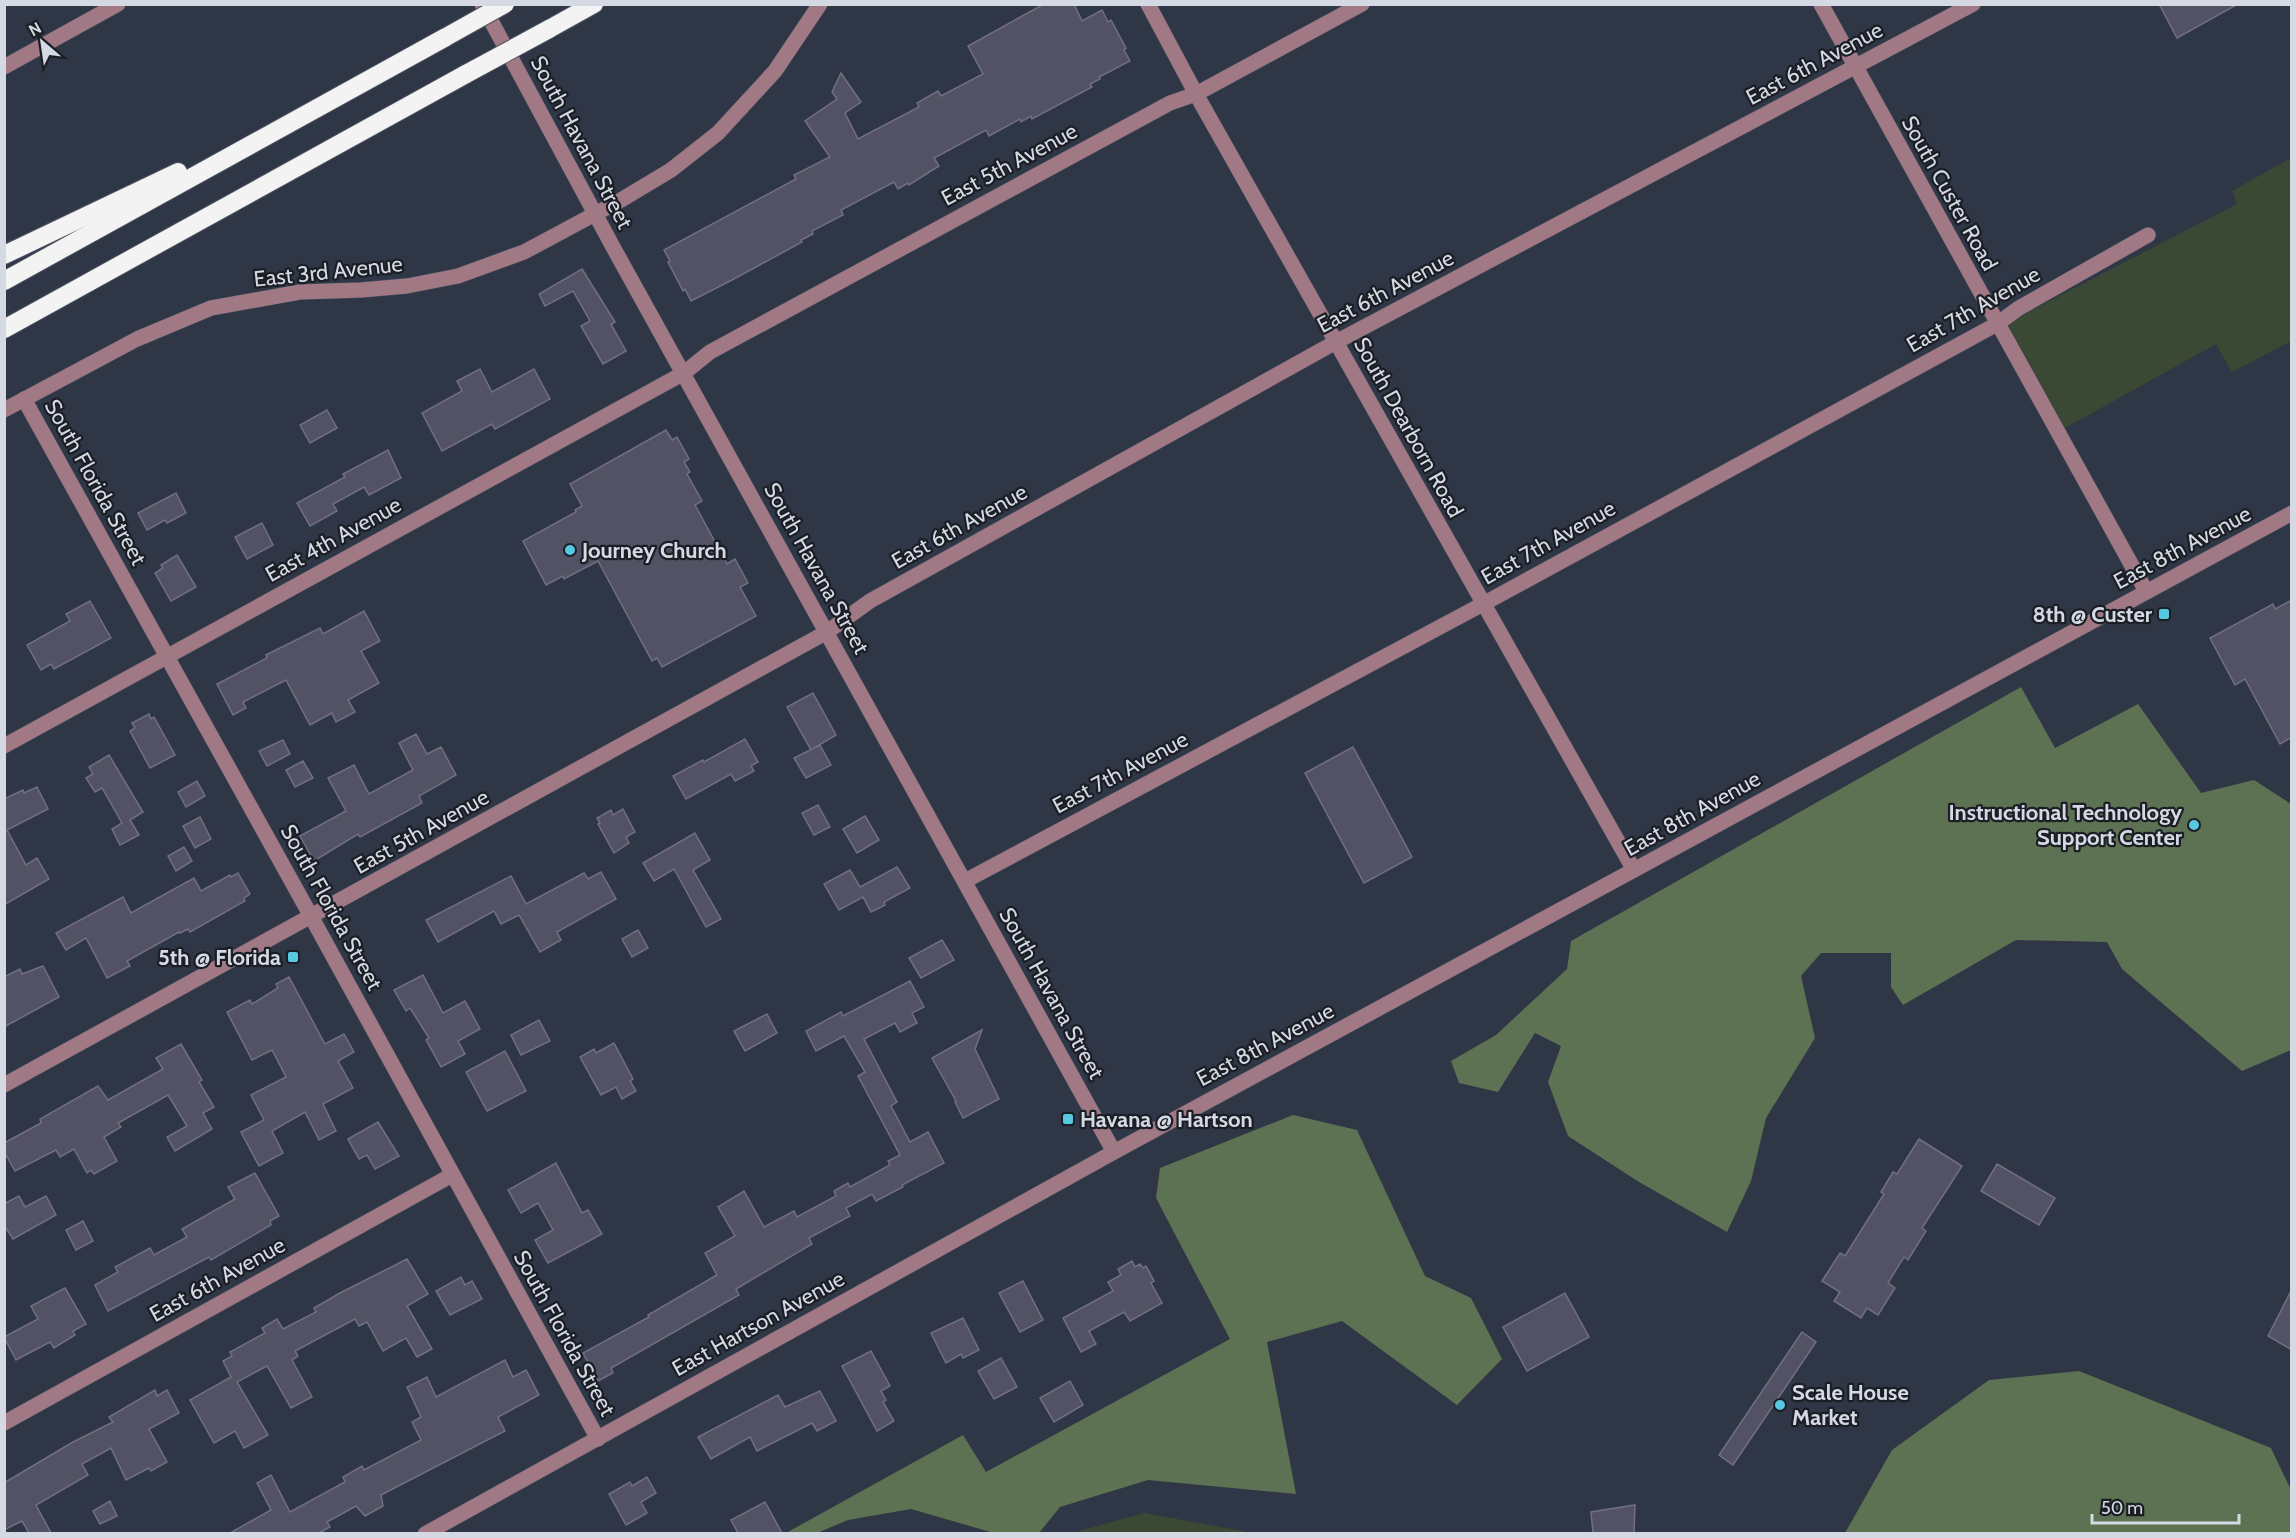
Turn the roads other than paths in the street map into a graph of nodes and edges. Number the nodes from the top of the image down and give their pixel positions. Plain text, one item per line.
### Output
1 (118, 4) edge
2 (482, 4) edge
3 (505, 4) edge
4 (594, 4) edge
5 (820, 4) edge
6 (1148, 4) edge
7 (1362, 4) edge
8 (1821, 4) edge
9 (1973, 4) edge
10 (4, 67) edge
11 (1855, 67) junction
12 (353, 88) junction
13 (1196, 94) junction
14 (595, 214) junction
15 (2148, 235) dead end
16 (4, 255) edge
17 (4, 281) edge
18 (1997, 324) junction
19 (4, 329) edge
20 (1336, 342) junction
21 (684, 373) junction
22 (24, 399) junction
23 (4, 410) edge
24 (2292, 513) edge
25 (2146, 591) junction
26 (1483, 603) junction
27 (826, 632) junction
28 (166, 656) junction
29 (4, 746) edge
30 (1634, 870) junction
31 (964, 881) junction
32 (312, 918) junction
33 (4, 1085) edge
34 (1114, 1152) junction
35 (452, 1174) junction
36 (4, 1423) edge
37 (598, 1439) junction
38 (424, 1533) edge

1 - 10 street
2 - 14 street, South Havana Street
3 - 12 highway, bridge
4 - 19 highway, bridge
5 - 14 street
6 - 13 street, South Dearborn Road
7 - 13 street, East 5th Avenue
8 - 11 street, South Custer Road
9 - 11 street, East 6th Avenue
11 - 18 street, South Custer Road
11 - 20 street, East 6th Avenue
12 - 16 highway
12 - 17 highway
13 - 20 street, South Dearborn Road
13 - 21 street, East 5th Avenue
14 - 21 street, South Havana Street
14 - 22 street, East 3rd Avenue
15 - 18 street, East 7th Avenue
18 - 25 street, South Custer Road
18 - 26 street, East 7th Avenue
20 - 26 street, South Dearborn Road
20 - 27 street, East 6th Avenue
21 - 27 street, South Havana Street
21 - 28 street, East 4th Avenue
22 - 23 street, East 3rd Avenue
22 - 28 street, South Florida Street
24 - 25 street, East 8th Avenue
25 - 30 street, East 8th Avenue
26 - 30 street, South Dearborn Road
26 - 31 street, East 7th Avenue
27 - 31 street, South Havana Street
27 - 32 street, East 5th Avenue
28 - 29 street, East 4th Avenue
28 - 32 street, South Florida Street
30 - 34 street, East 8th Avenue
31 - 34 street, South Havana Street
32 - 33 street, East 5th Avenue
32 - 35 street, South Florida Street
34 - 37 street, East Hartson Avenue
35 - 36 street, East 6th Avenue
35 - 37 street, South Florida Street
37 - 38 street, East Hartson Avenue

